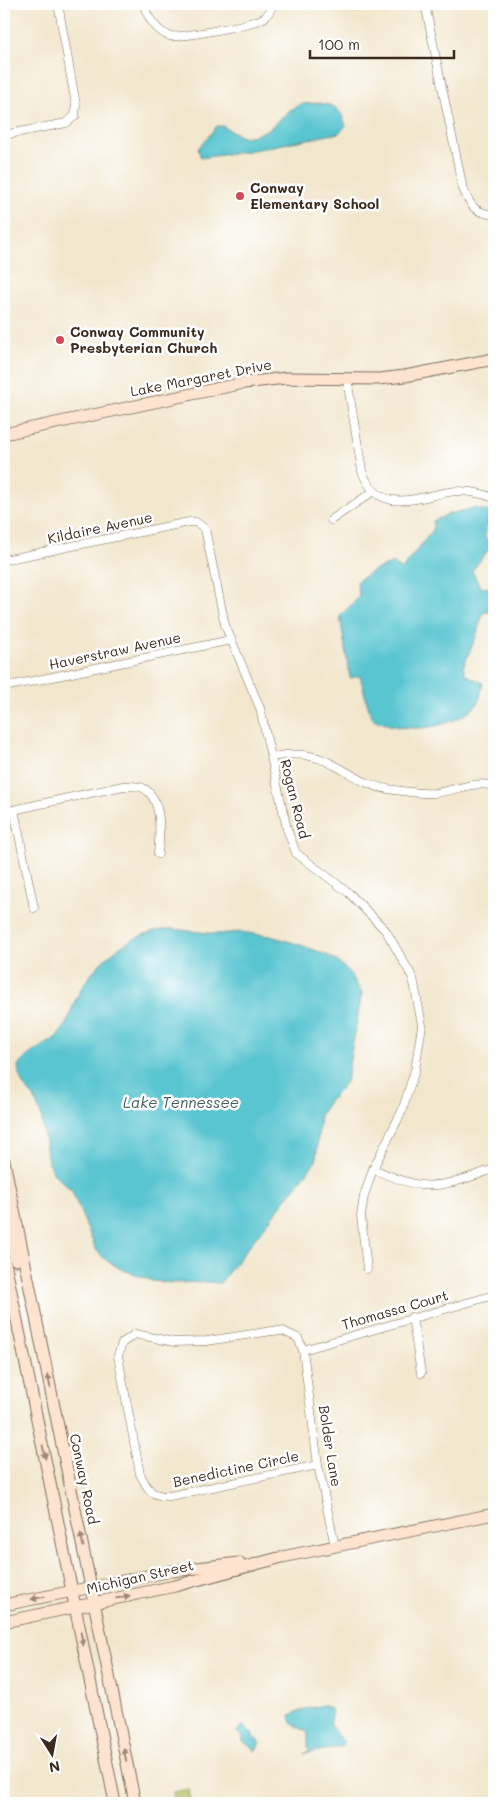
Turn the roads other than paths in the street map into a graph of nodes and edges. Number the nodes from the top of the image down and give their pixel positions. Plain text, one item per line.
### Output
1 (58, 4) edge
2 (144, 4) edge
3 (273, 4) edge
4 (425, 4) edge
5 (4, 135) edge
6 (494, 215) edge
7 (494, 359) edge
8 (347, 379) junction
9 (4, 434) edge
10 (374, 491) junction
11 (494, 498) edge
12 (331, 520) dead end
13 (201, 525) joint
14 (4, 560) edge
15 (231, 640) junction
16 (4, 687) edge
17 (272, 757) junction
18 (494, 786) edge
19 (14, 810) junction
20 (4, 812) edge
21 (158, 854) dead end
22 (34, 908) dead end
23 (4, 1161) edge
24 (372, 1169) junction
25 (494, 1169) edge
26 (4, 1224) edge
27 (4, 1257) edge
28 (367, 1269) dead end
29 (30, 1290) junction
30 (494, 1295) edge
31 (412, 1317) junction
32 (303, 1350) junction
33 (421, 1373) dead end
34 (318, 1465) junction
35 (494, 1514) edge
36 (334, 1546) junction
37 (282, 1558) junction
38 (91, 1588) junction
39 (72, 1591) junction
40 (94, 1603) junction
41 (4, 1605) edge
42 (76, 1607) junction
43 (4, 1622) edge
44 (115, 1803) edge
45 (135, 1803) edge

1 - 5 street
2 - 3 street
4 - 6 street
7 - 8 street, Lake Margaret Drive
8 - 9 street, Lake Margaret Drive
8 - 10 street
10 - 11 street
10 - 12 street
13 - 14 street, Kildaire Avenue
13 - 15 street, Rogan Road
15 - 16 street, Haverstraw Avenue
15 - 17 street, Rogan Road
17 - 18 street
17 - 24 street, Rogan Road
19 - 20 street
19 - 21 street
19 - 22 street
23 - 29 street, Conway Road
24 - 25 street
24 - 28 street, Rogan Road
26 - 29 street
27 -> 39 street
38 -> 29 street, Conway Road
30 - 31 street, Thomassa Court
31 - 32 street, Thomassa Court
31 - 33 street
32 - 34 street, Bolder Lane
32 - 34 street, Benedictine Circle
34 - 36 street, Bolder Lane
35 - 36 street, Michigan Street
36 - 37 street, Michigan Street
37 - 38 street, Michigan Street
40 -> 37 street, Michigan Street
38 - 39 street, Michigan Street
38 - 40 street, Conway Road
39 -> 41 street, Michigan Street
39 - 42 street
40 - 42 street, Michigan Street
45 -> 40 street, Conway Road
42 - 43 street, Michigan Street
42 -> 44 street

